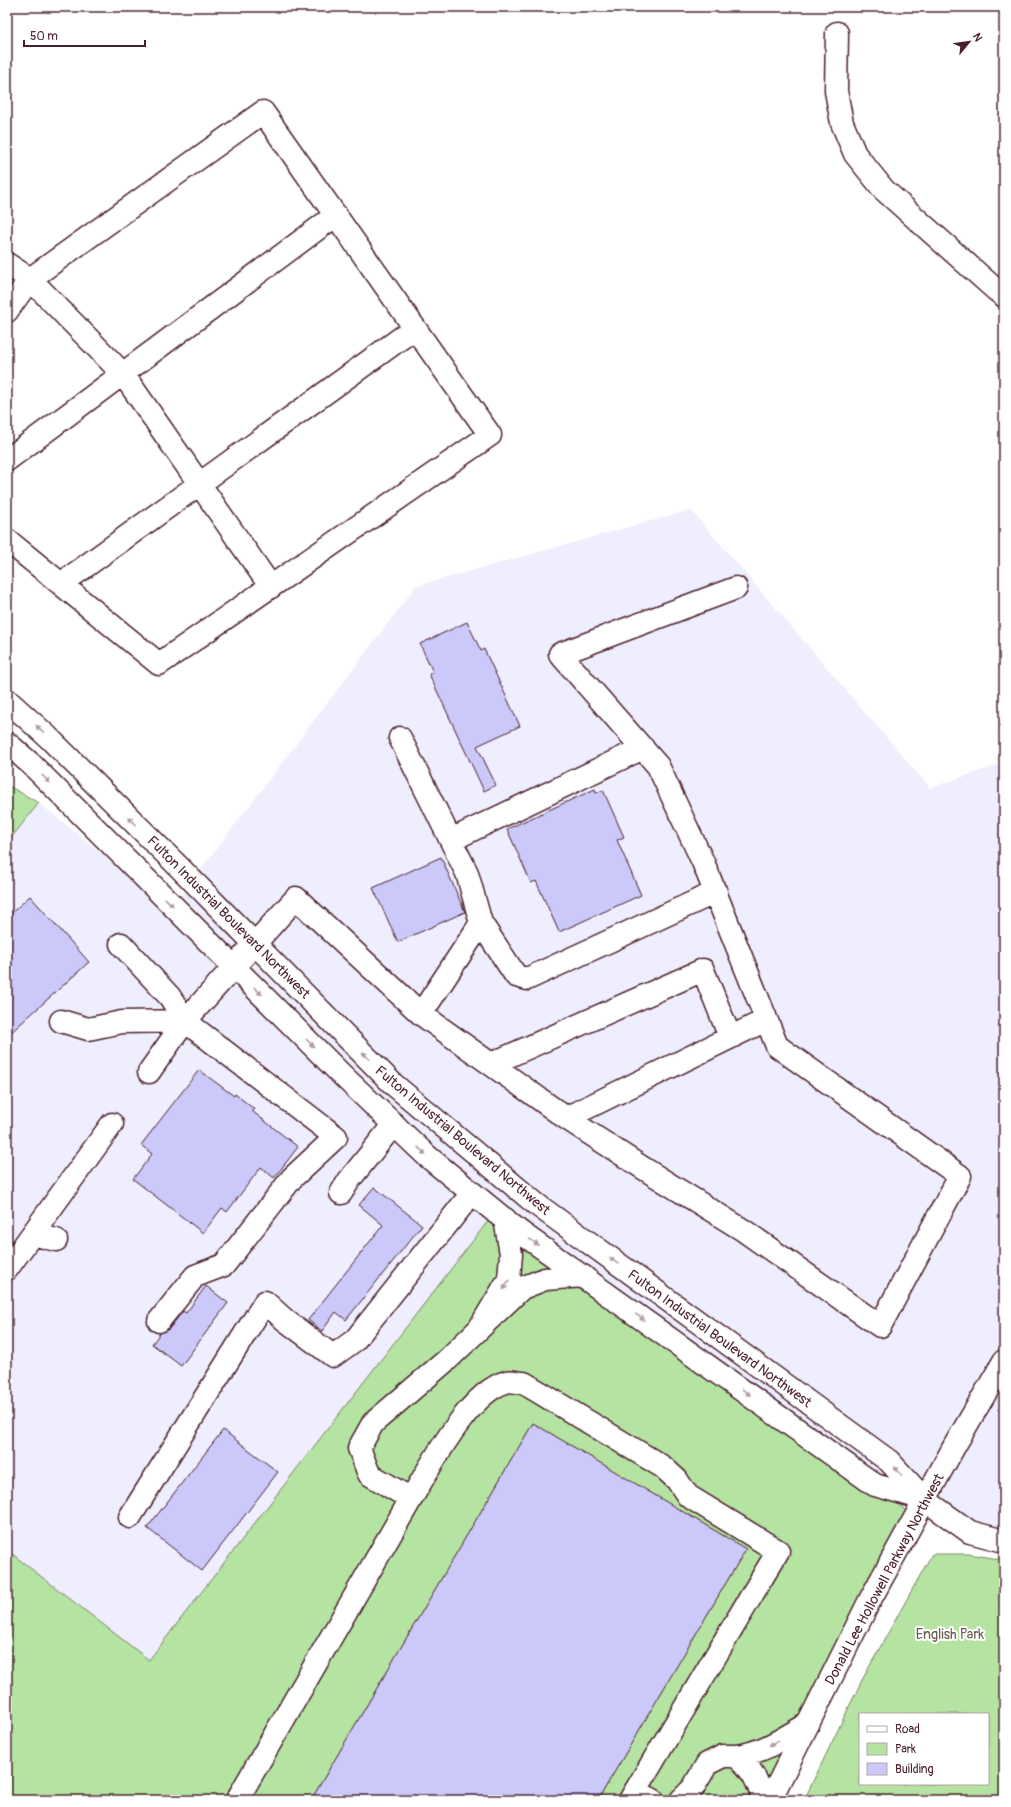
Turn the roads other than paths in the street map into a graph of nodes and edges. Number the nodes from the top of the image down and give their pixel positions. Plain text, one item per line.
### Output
1 (837, 33) dead end
2 (336, 215) junction
3 (7, 264) edge
4 (30, 280) junction
5 (1004, 296) edge
6 (7, 311) edge
7 (415, 328) junction
8 (123, 374) junction
9 (7, 460) edge
10 (200, 484) junction
11 (7, 540) edge
12 (61, 584) junction
13 (271, 587) junction
14 (736, 588) dead end
15 (7, 700) edge
16 (400, 738) dead end
17 (7, 743) edge
18 (644, 748) junction
19 (450, 840) junction
20 (716, 892) junction
21 (481, 923) junction
22 (121, 944) dead end
23 (255, 944) junction
24 (235, 967) junction
25 (421, 1014) junction
26 (766, 1020) junction
27 (61, 1021) dead end
28 (185, 1021) junction
29 (730, 1037) junction
30 (491, 1064) junction
31 (149, 1072) dead end
32 (566, 1118) junction
33 (112, 1124) dead end
34 (394, 1124) junction
35 (472, 1192) junction
36 (341, 1193) dead end
37 (505, 1219) junction
38 (33, 1234) junction
39 (56, 1240) dead end
40 (7, 1269) edge
41 (583, 1276) junction
42 (159, 1321) dead end
43 (479, 1329) junction
44 (1004, 1361) edge
45 (411, 1499) junction
46 (925, 1500) junction
47 (130, 1518) dead end
48 (1004, 1541) edge
49 (808, 1724) junction
50 (736, 1756) junction
51 (640, 1797) edge
52 (237, 1800) edge
53 (682, 1800) edge
54 (764, 1800) edge
55 (770, 1800) edge

1 - 5 main road
2 - 4 main road
2 - 7 main road
2 - 8 main road
3 - 4 main road
4 - 6 main road
4 - 8 main road
7 - 10 main road
7 - 13 main road
8 - 9 main road
8 - 10 main road
10 - 12 main road
10 - 13 main road
11 - 12 main road
12 - 13 main road
14 - 18 main road
23 -> 15 main road, Fulton Industrial Boulevard Northwest
16 - 19 main road
17 -> 24 main road, Fulton Industrial Boulevard Northwest
18 - 19 main road
18 - 20 main road
19 - 21 main road
20 - 21 main road
20 - 26 main road
21 - 25 main road
22 - 28 main road
23 - 24 main road
23 - 25 main road
46 -> 23 main road, Fulton Industrial Boulevard Northwest
24 - 28 main road
24 -> 34 main road, Fulton Industrial Boulevard Northwest
25 - 30 main road
26 - 29 main road
26 - 32 main road
27 - 28 main road
28 - 31 main road
28 - 42 main road
29 - 30 main road
29 - 32 main road
30 - 32 main road
33 - 38 main road
34 -> 35 main road, Fulton Industrial Boulevard Northwest
34 - 36 main road
35 - 37 main road, Fulton Industrial Boulevard Northwest
35 - 47 main road
37 -> 41 main road, Fulton Industrial Boulevard Northwest
37 -> 43 main road
38 - 39 main road
38 - 40 main road
41 - 43 main road
41 -> 46 main road, Fulton Industrial Boulevard Northwest
43 - 45 main road
44 - 46 main road, Donald Lee Hollowell Parkway Northwest
45 - 51 main road
45 - 52 main road
46 - 48 main road, Fulton Industrial Boulevard Northwest
46 - 49 main road, Donald Lee Hollowell Parkway Northwest
49 -> 50 main road
49 - 55 main road, Donald Lee Hollowell Parkway Northwest
50 - 53 main road
50 - 54 main road

